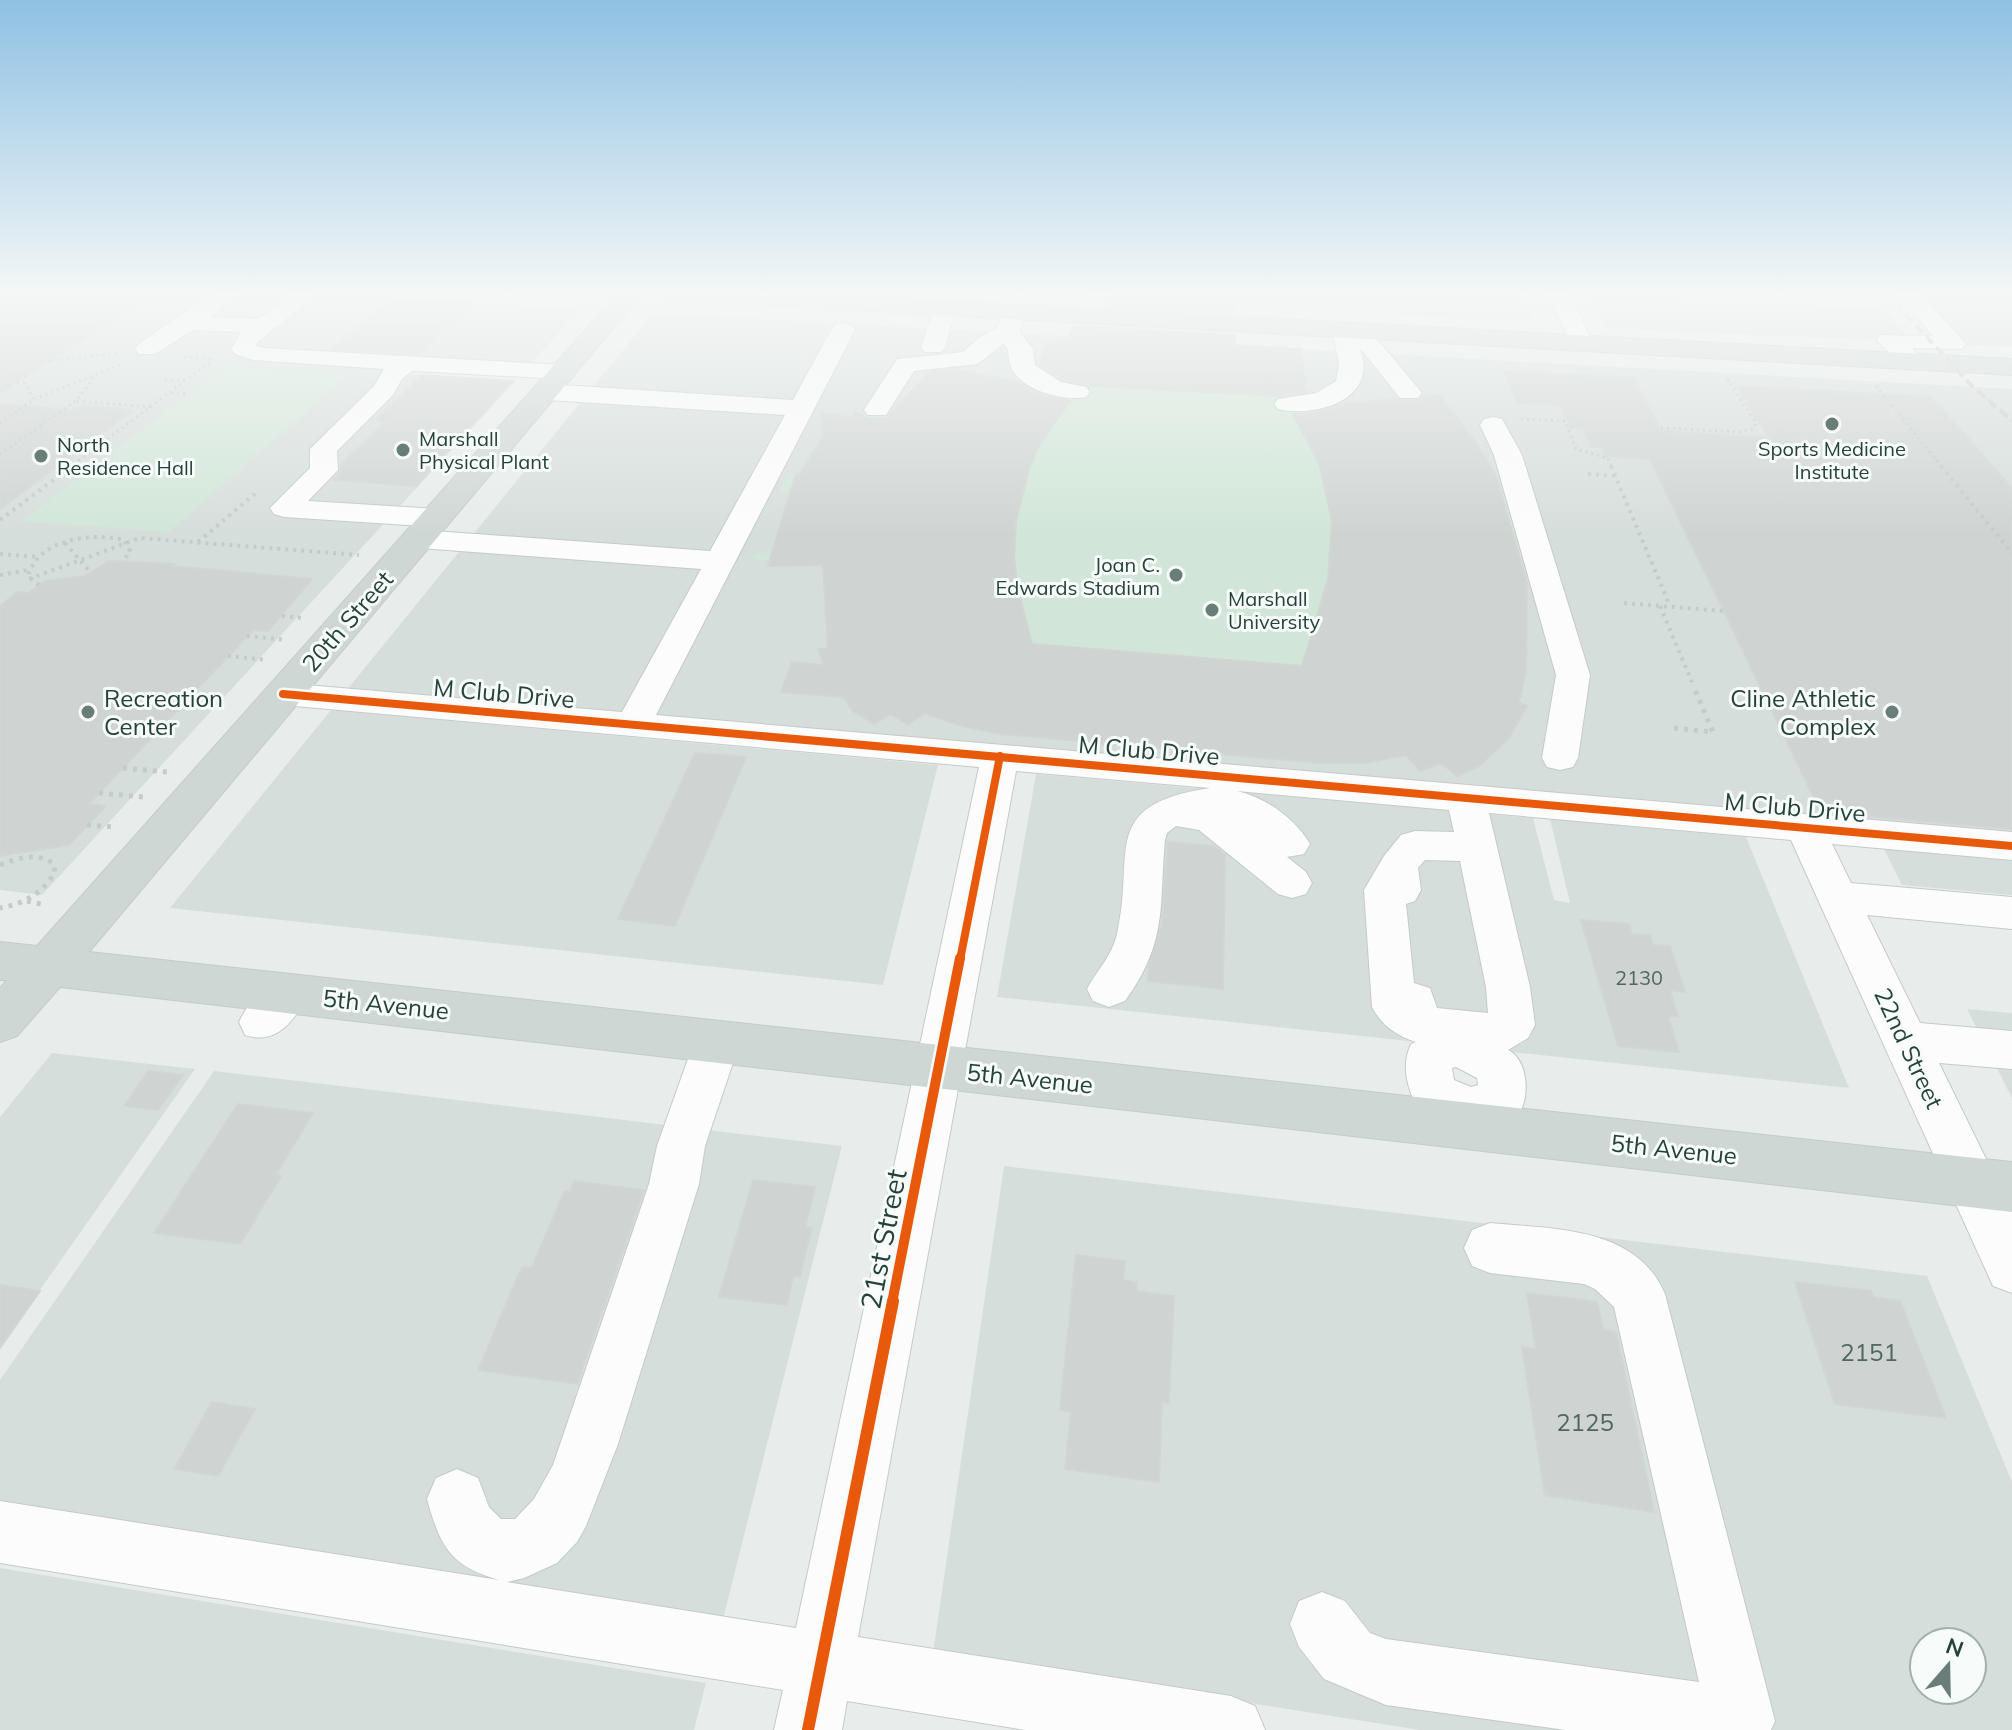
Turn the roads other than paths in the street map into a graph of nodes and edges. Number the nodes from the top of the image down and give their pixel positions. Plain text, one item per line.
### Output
1 (395, 373) edge
2 (483, 373) edge
3 (564, 373) edge
4 (821, 373) edge
5 (900, 373) edge
6 (1030, 373) edge
7 (1351, 373) edge
8 (1387, 373) edge
9 (556, 382) junction
10 (1077, 392) dead end
11 (1409, 393) dead end
12 (1287, 404) dead end
13 (802, 408) junction
14 (877, 410) dead end
15 (1507, 422) road end
16 (429, 528) junction
17 (720, 561) junction
18 (276, 677) junction
19 (633, 725) junction
20 (1000, 756) junction
21 (1560, 758) dead end
22 (1466, 798) junction
23 (1805, 828) junction
24 (2012, 846) edge
25 (1479, 847) junction
26 (1291, 864) dead end
27 (1398, 866) junction
28 (2012, 885) edge
29 (1839, 897) junction
30 (1967, 909) junction
31 (2012, 913) edge
32 (1408, 942) dead end
33 (24, 964) edge
34 (1109, 989) dead end
35 (0, 1022) edge
36 (1437, 1025) junction
37 (1906, 1041) junction
38 (717, 1042) junction
39 (2012, 1050) edge
40 (940, 1067) junction
41 (1470, 1118) junction
42 (1992, 1185) edge
43 (1490, 1248) dead end
44 (2012, 1268) edge
45 (457, 1499) dead end
46 (0, 1532) edge
47 (1322, 1624) dead end
48 (820, 1665) junction
49 (808, 1730) edge
50 (1231, 1730) edge

1 - 16 street
2 - 9 street
3 - 9 main road, 20th Street
4 - 13 street
5 - 14 street
6 - 10 street
7 - 12 street
8 - 11 street
9 - 13 street
9 - 16 main road, 20th Street
13 - 17 street
15 - 21 street
16 - 17 street
16 - 18 main road, 20th Street
17 - 19 street
18 - 19 street, M Club Drive
18 - 33 main road, 20th Street
19 - 20 street, M Club Drive
20 - 22 street, M Club Drive
20 - 40 street, 21st Street
22 - 23 street, M Club Drive
22 - 25 street
23 - 24 street, M Club Drive
23 - 29 street, 22nd Street
25 - 27 street
25 - 36 street
26 - 34 street
27 - 32 street
27 - 36 street
28 - 30 street
29 - 30 street
29 - 37 street, 22nd Street
30 - 31 street
33 - 35 main road, 20th Street
33 - 38 main road, 5th Avenue
36 - 41 street
37 - 39 street
37 - 42 street, 22nd Street
38 - 40 main road, 5th Avenue
38 - 45 street
40 - 41 main road, 5th Avenue
40 - 48 street, 21st Street
41 - 42 main road, 5th Avenue
42 - 44 street, 22nd Street
43 - 47 street
46 - 48 street
48 - 49 street, 21st Street
48 - 50 street

